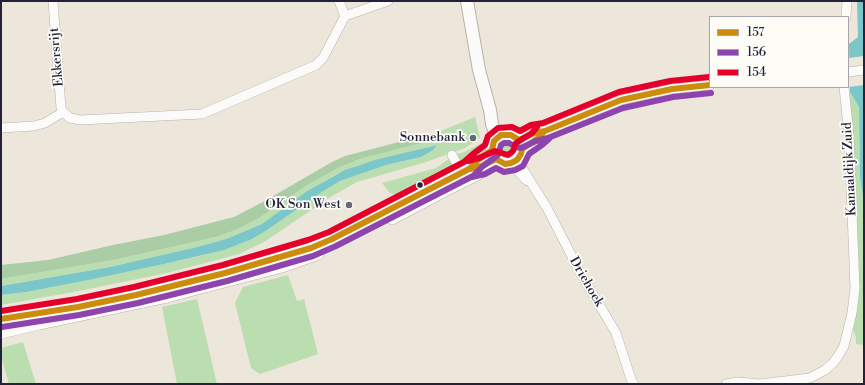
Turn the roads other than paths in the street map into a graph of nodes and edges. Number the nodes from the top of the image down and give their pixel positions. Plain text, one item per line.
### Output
1 (53, 1) edge
2 (339, 1) edge
3 (388, 1) edge
4 (467, 1) edge
5 (847, 1) edge
6 (345, 16) junction
7 (846, 16) edge
8 (864, 70) edge
9 (849, 72) edge
10 (709, 85) edge
11 (844, 88) edge
12 (63, 112) junction
13 (1, 128) edge
14 (502, 136) junction
15 (517, 153) junction
16 (452, 155) dead end
17 (494, 155) junction
18 (466, 171) junction
19 (483, 173) dead end
20 (445, 187) junction
21 (392, 220) dead end
22 (322, 243) junction
23 (1, 319) edge
24 (1, 334) edge
25 (634, 384) edge
26 (726, 384) edge

1 - 12 street, Ekkersrijt
2 - 6 street
3 - 6 street
4 - 14 main road
5 - 7 street
6 - 12 street
8 - 9 street
10 - 15 street
11 - 26 street, Kanaaldijk Zuid
12 - 13 street
14 - 15 main road
14 - 17 main road
15 - 17 main road
15 - 25 street, Driehoek
16 - 18 street
17 - 18 main road
18 - 20 main road
19 - 20 street
20 - 21 street
20 - 22 main road
22 - 23 main road
22 - 24 street

